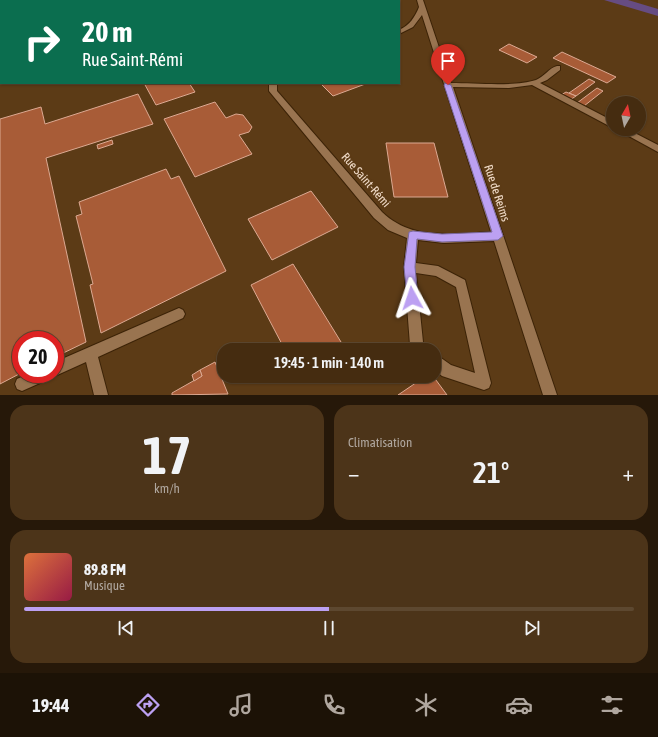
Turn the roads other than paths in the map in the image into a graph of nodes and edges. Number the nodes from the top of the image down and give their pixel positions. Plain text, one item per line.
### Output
1 (421, 3) edge
2 (400, 31) edge
3 (557, 68) dead end
4 (533, 82) junction
5 (273, 84) edge
6 (448, 85) junction
7 (606, 121) edge
8 (633, 136) edge
9 (658, 149) edge
10 (413, 235) junction
11 (498, 236) junction
12 (410, 267) junction
13 (179, 314) dead end
14 (417, 343) edge
15 (90, 353) junction
16 (64, 365) edge
17 (441, 366) edge
18 (101, 395) edge
19 (550, 395) edge

1 - 2 street
1 - 6 street, Rue de Reims
3 - 4 street
4 - 6 street
4 - 7 street
5 - 10 street, Rue Saint-Rémi
6 - 11 street, Rue de Reims
8 - 9 street
10 - 11 street, Rue Saint-Rémi
10 - 12 street
11 - 19 street, Rue de Reims
12 - 14 street
12 - 17 street
13 - 15 street
15 - 16 street
15 - 18 street

